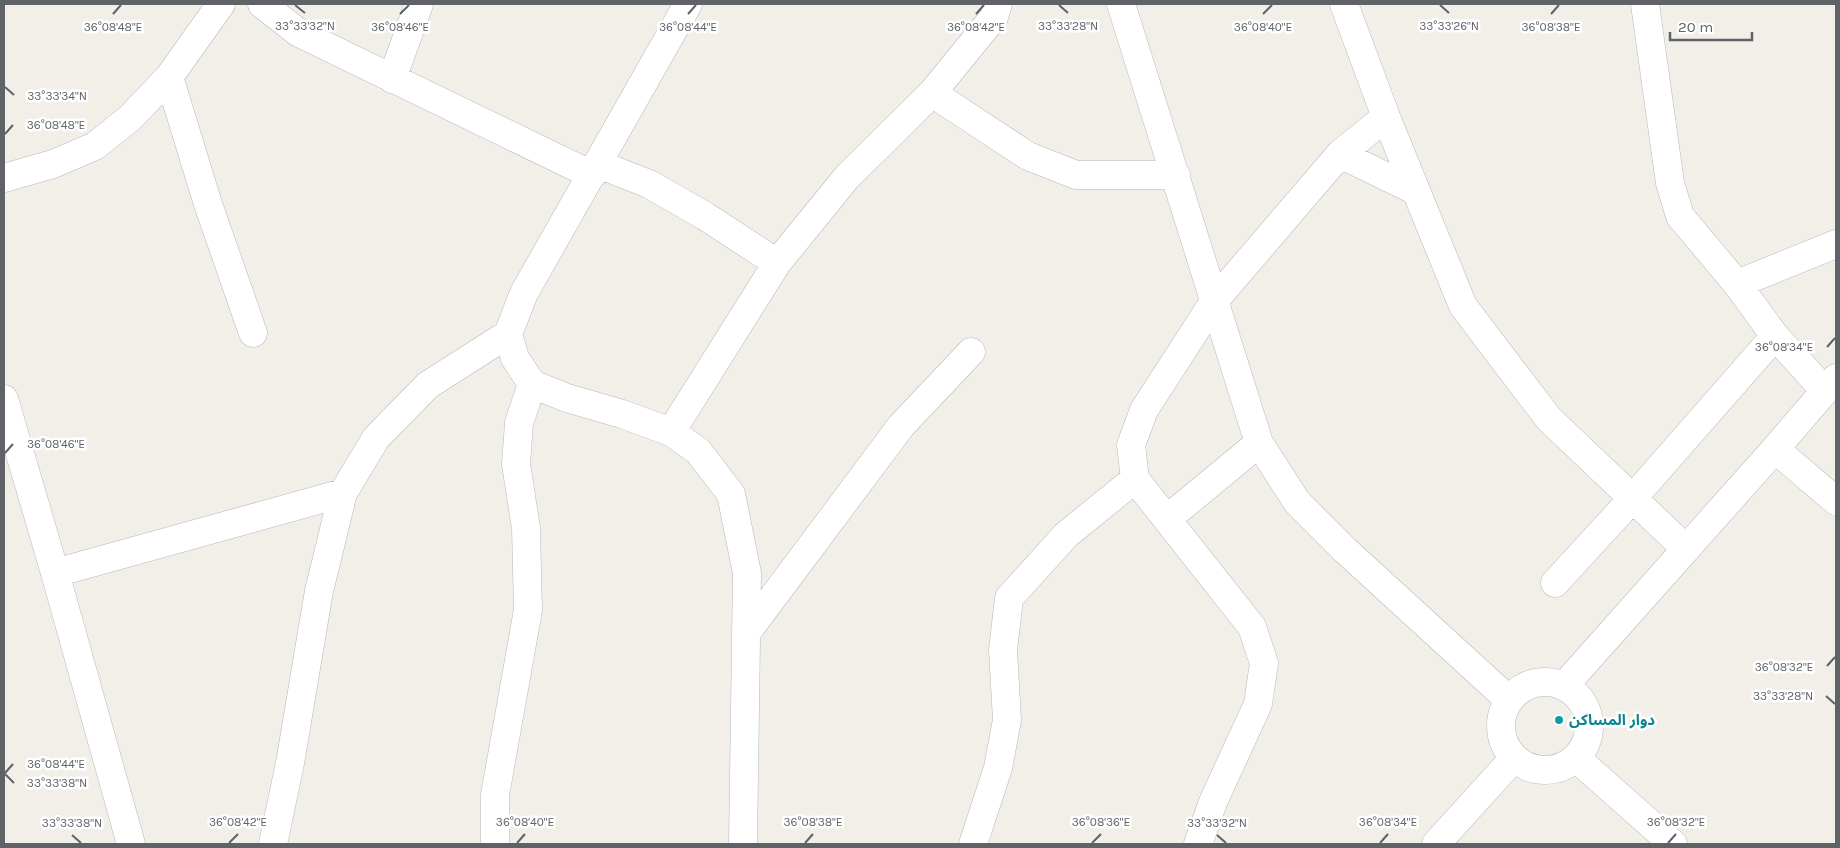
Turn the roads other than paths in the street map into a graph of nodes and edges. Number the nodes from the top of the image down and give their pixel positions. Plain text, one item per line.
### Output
1 (221, 4) edge
2 (262, 4) edge
3 (418, 4) edge
4 (688, 4) edge
5 (998, 4) edge
6 (1121, 4) edge
7 (1344, 4) edge
8 (1645, 4) edge
9 (169, 77) junction
10 (392, 80) junction
11 (932, 93) junction
12 (1386, 117) junction
13 (1340, 154) junction
14 (595, 170) junction
15 (1176, 175) junction
16 (4, 178) edge
17 (1416, 191) junction
18 (1836, 244) edge
19 (777, 263) junction
20 (1737, 284) junction
21 (1216, 300) junction
22 (253, 333) dead end
23 (508, 334) junction
24 (1775, 336) junction
25 (971, 352) dead end
26 (532, 384) junction
27 (1831, 385) edge
28 (4, 399) edge
29 (671, 432) junction
30 (1259, 443) junction
31 (1776, 449) junction
32 (1135, 479) junction
33 (343, 493) junction
34 (1633, 498) junction
35 (1836, 501) edge
36 (1168, 519) junction
37 (1686, 549) junction
38 (55, 573) junction
39 (1554, 584) dead end
40 (747, 632) junction
41 (1564, 686) junction
42 (1509, 700) junction
43 (1514, 758) junction
44 (1576, 758) junction
45 (1661, 840) edge
46 (130, 844) edge
47 (274, 844) edge
48 (495, 844) edge
49 (743, 844) edge
50 (973, 844) edge
51 (1198, 844) edge
52 (1436, 844) edge

1 - 9 street
2 - 10 street
3 - 10 street
4 - 14 street
5 - 11 street
6 - 15 street
7 - 12 street
8 - 20 street
9 - 16 street
9 - 22 street
10 - 14 street
11 - 15 street
11 - 19 street
12 - 13 street
12 - 17 street
13 - 17 street
13 - 21 street
14 - 19 street
14 - 23 street
15 - 21 street
17 - 34 street
18 - 20 street
19 - 29 street
20 - 24 street
21 - 30 street
21 - 32 street
23 - 26 street
23 - 33 street
24 - 27 street
24 - 34 street
25 - 40 street
26 - 29 street
26 - 48 street
27 - 31 street
28 - 38 street
29 - 40 street
30 - 36 street
30 - 42 street
31 - 35 street
31 - 37 street
32 - 36 street
32 - 50 street
33 - 38 street
33 - 47 street
34 - 37 street
34 - 39 street
36 - 51 street
37 - 41 street
38 - 46 street
40 - 49 street
41 - 42 street
41 - 44 street
42 - 43 street
43 - 44 street
43 - 52 street
44 - 45 street

